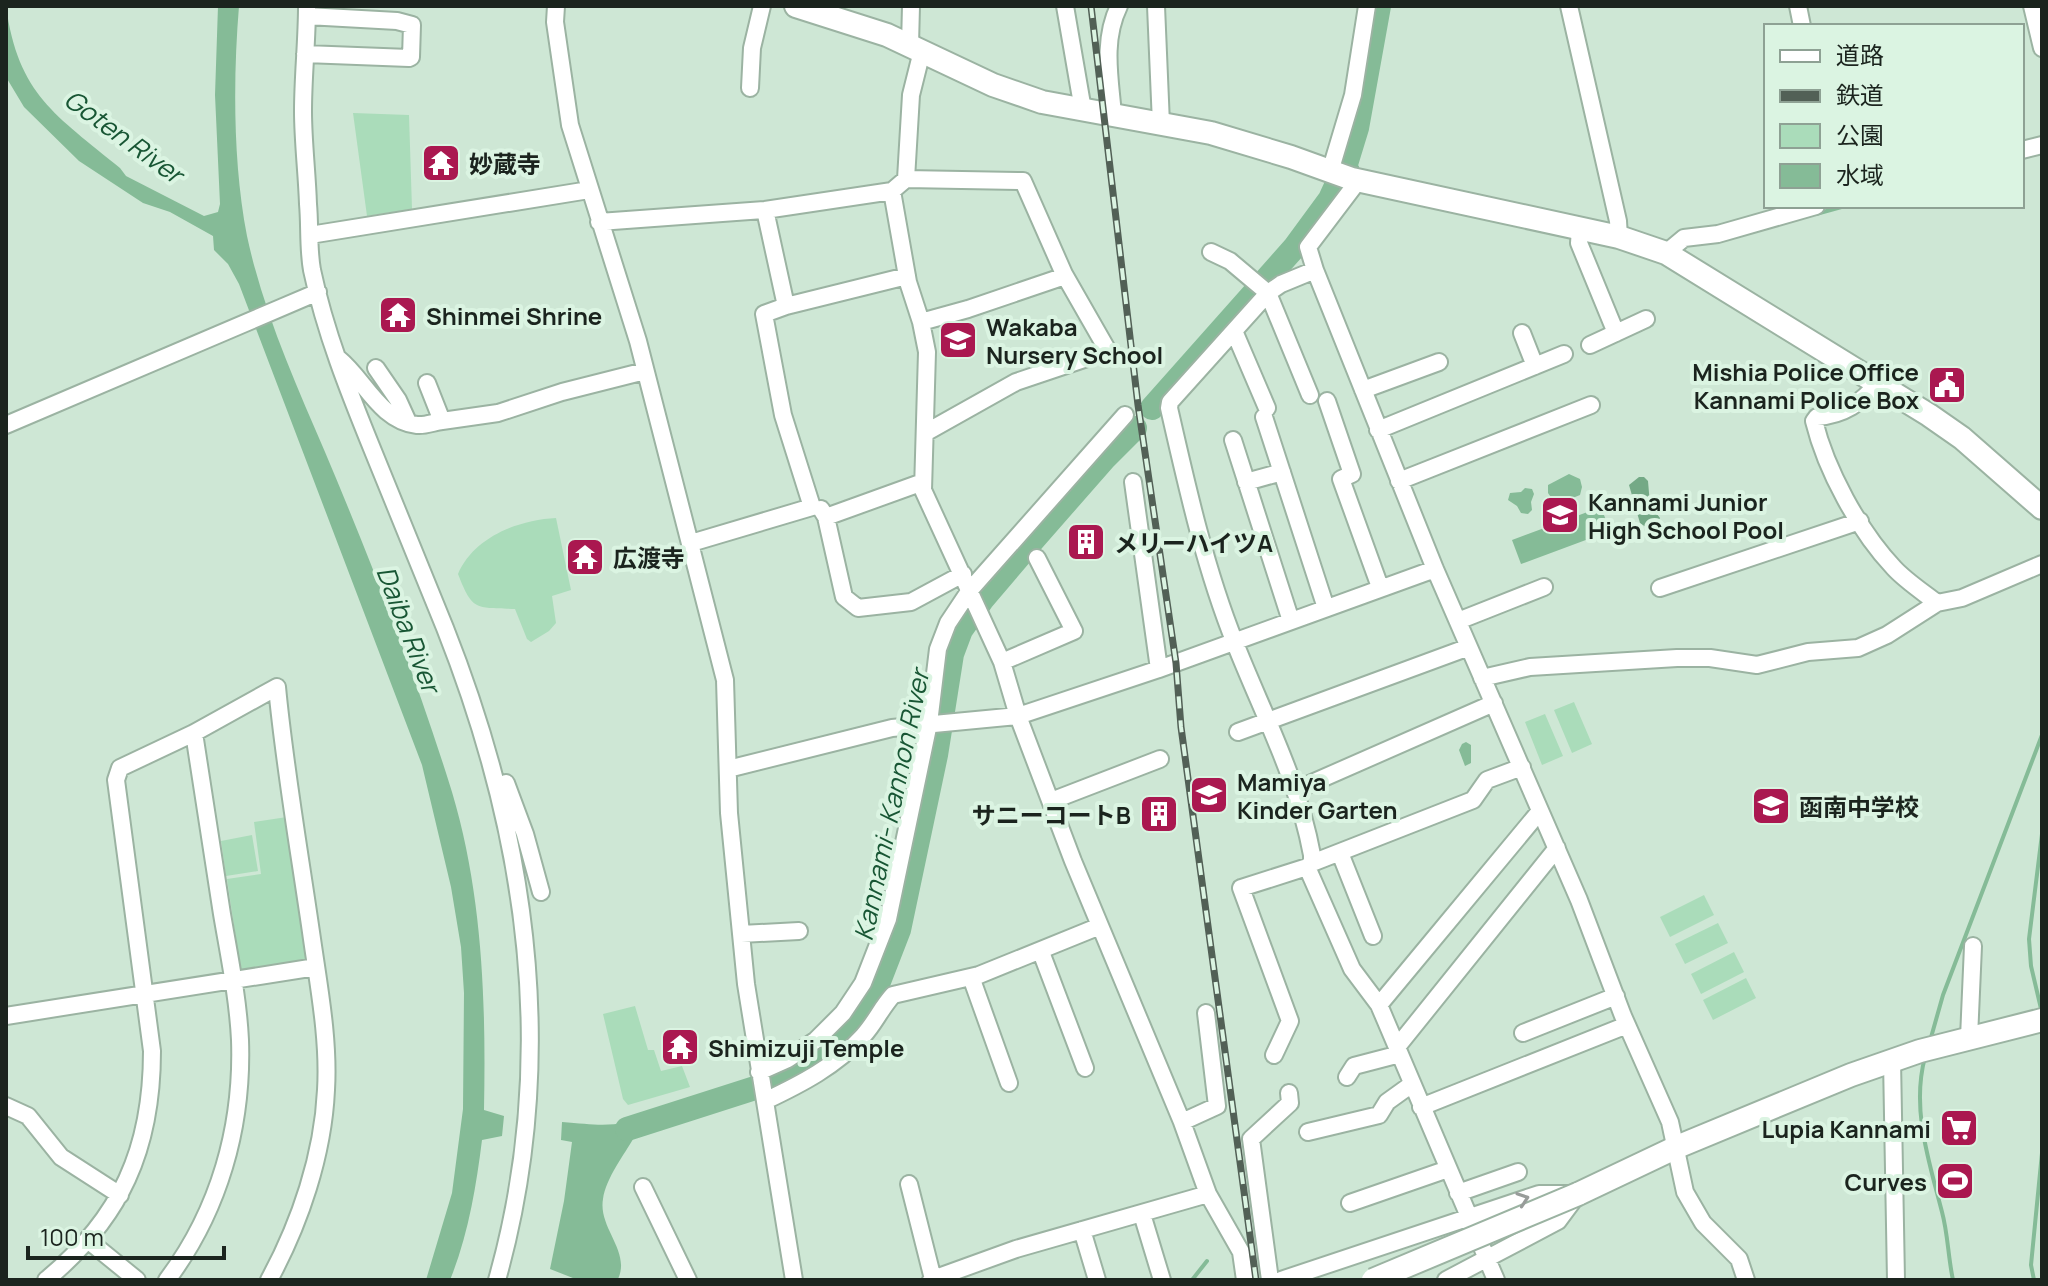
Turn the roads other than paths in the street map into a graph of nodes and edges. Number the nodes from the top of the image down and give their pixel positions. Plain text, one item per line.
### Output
1 (556, 6) edge
2 (762, 6) edge
3 (911, 6) edge
4 (1065, 6) edge
5 (1119, 6) edge
6 (1156, 6) edge
7 (1367, 6) edge
8 (1569, 6) edge
9 (2032, 6) edge
10 (810, 8) edge
11 (307, 11) edge
12 (369, 12) edge
13 (916, 48) junction
14 (2042, 48) edge
15 (305, 54) junction
16 (750, 88) dead end
17 (1083, 110) junction
18 (1113, 115) junction
19 (1161, 124) junction
20 (1343, 176) junction
21 (906, 179) junction
22 (589, 190) junction
23 (892, 191) junction
24 (1809, 208) edge
25 (765, 210) junction
26 (599, 222) junction
27 (1580, 229) junction
28 (310, 235) junction
29 (1619, 237) junction
30 (1211, 252) dead end
31 (1666, 253) junction
32 (1315, 270) junction
33 (907, 276) junction
34 (1065, 276) junction
35 (1266, 291) junction
36 (314, 293) junction
37 (786, 306) junction
38 (1646, 319) dead end
39 (921, 322) junction
40 (1234, 331) junction
41 (1522, 333) dead end
42 (1616, 333) junction
43 (1590, 345) dead end
44 (1564, 354) dead end
45 (336, 357) junction
46 (1439, 362) dead end
47 (1535, 366) junction
48 (376, 368) dead end
49 (645, 371) junction
50 (1879, 382) junction
51 (427, 383) dead end
52 (1363, 390) junction
53 (1310, 395) dead end
54 (1327, 401) dead end
55 (1591, 405) dead end
56 (1125, 415) dead end
57 (442, 421) junction
58 (408, 422) junction
59 (6, 425) edge
60 (1378, 430) junction
61 (925, 433) junction
62 (1233, 440) dead end
63 (1282, 472) junction
64 (1399, 481) junction
65 (923, 482) junction
66 (1133, 482) dead end
67 (1246, 482) junction
68 (812, 507) junction
69 (2042, 508) edge
70 (826, 517) junction
71 (1860, 521) junction
72 (691, 543) junction
73 (1037, 558) dead end
74 (2042, 564) edge
75 (1435, 569) junction
76 (968, 587) junction
77 (1380, 587) junction
78 (1544, 587) dead end
79 (1660, 588) dead end
80 (1937, 603) junction
81 (1326, 608) junction
82 (1291, 621) junction
83 (1458, 621) junction
84 (1234, 642) junction
85 (1469, 647) junction
86 (1002, 662) junction
87 (1159, 669) junction
88 (1482, 678) junction
89 (1494, 703) junction
90 (1018, 716) junction
91 (1269, 721) junction
92 (931, 723) junction
93 (1238, 732) dead end
94 (194, 733) junction
95 (1160, 759) dead end
96 (1522, 767) junction
97 (728, 769) junction
98 (494, 774) junction
99 (1296, 790) junction
100 (1051, 801) junction
101 (1540, 811) junction
102 (1557, 848) junction
103 (1340, 853) junction
104 (1310, 865) junction
105 (541, 892) dead end
106 (1100, 926) junction
107 (799, 931) dead end
108 (741, 934) junction
109 (1373, 936) dead end
110 (1973, 946) dead end
111 (1041, 952) junction
112 (316, 967) junction
113 (971, 977) junction
114 (233, 980) junction
115 (145, 993) junction
116 (1616, 996) junction
117 (1379, 1005) junction
118 (1206, 1013) dead end
119 (6, 1016) edge
120 (2042, 1020) edge
121 (1627, 1025) junction
122 (1523, 1033) dead end
123 (1969, 1038) junction
124 (1399, 1051) junction
125 (1274, 1055) dead end
126 (1892, 1060) junction
127 (1085, 1068) dead end
128 (759, 1072) junction
129 (1347, 1077) dead end
130 (1009, 1083) dead end
131 (1412, 1084) junction
132 (1289, 1093) dead end
133 (765, 1101) junction
134 (6, 1106) edge
135 (1421, 1107) junction
136 (1182, 1122) junction
137 (1308, 1132) dead end
138 (1677, 1147) junction
139 (1448, 1169) junction
140 (1518, 1172) dead end
141 (909, 1184) dead end
142 (643, 1187) dead end
143 (1458, 1193) junction
144 (1208, 1194) junction
145 (1578, 1194) junction
146 (120, 1195) junction
147 (1350, 1203) dead end
148 (1142, 1214) junction
149 (1469, 1218) junction
150 (1082, 1230) junction
151 (89, 1241) junction
152 (1488, 1257) junction
153 (788, 1278) edge
154 (46, 1280) edge
155 (137, 1280) edge
156 (167, 1280) edge
157 (269, 1280) edge
158 (497, 1280) edge
159 (688, 1280) edge
160 (932, 1280) edge
161 (1097, 1280) edge
162 (1162, 1280) edge
163 (1245, 1280) edge
164 (1270, 1280) edge
165 (1281, 1280) edge
166 (1373, 1280) edge
167 (1446, 1280) edge
168 (1496, 1280) edge
169 (1746, 1280) edge
170 (1896, 1280) edge

1 - 22 street
2 - 16 street
3 - 13 street
4 - 17 street
5 - 18 street
6 - 19 street
7 - 20 street
8 - 29 street
9 - 14 street
10 - 13 street
11 - 12 street
11 - 15 street
12 - 15 street
13 - 17 street
13 - 21 street
15 - 28 street
17 - 18 street
18 - 19 street
19 - 20 street
20 - 27 street
20 - 32 street
21 - 23 street
21 - 34 street
22 - 26 street
22 - 28 street
23 - 25 street
23 - 33 street
24 - 31 street
25 - 26 street
25 - 37 street
26 - 49 street
27 - 29 street
27 - 42 street
28 - 36 street
29 - 31 street
30 - 35 street
31 - 50 street
32 - 35 street
32 - 52 street
33 - 37 street
33 - 39 street
34 - 39 street
34 - 61 street
35 - 40 street
35 - 53 street
36 - 45 street
36 - 59 street
37 - 68 street
38 - 42 street
39 - 61 street
40 - 63 street
40 - 84 street
41 - 47 street
42 - 43 street
44 - 47 street
45 - 58 street
45 - 98 street
46 - 52 street
47 - 60 street
48 - 58 street
49 - 57 street
49 - 72 street
50 - 69 street
50 - 71 street
51 - 57 street
52 - 60 street
54 - 77 street
55 - 64 street
56 - 76 street
57 - 58 street
60 - 64 street
61 - 65 street
62 - 67 street
63 - 67 street
63 - 81 street
64 - 75 street
65 - 70 street
65 - 76 street
66 - 87 street
67 - 82 street
68 - 70 street
68 - 72 street
70 - 76 street
71 - 79 street
71 - 80 street
72 - 97 street
73 - 86 street
74 - 80 street
75 - 77 street
75 - 83 street
76 - 86 street
76 - 92 street
77 - 81 street
78 - 83 street
80 - 88 street
81 - 82 street
82 - 84 street
83 - 85 street
84 - 87 street
84 - 91 street
85 - 88 street
85 - 91 street
86 - 90 street
87 - 90 street
88 - 89 street
89 - 96 street
89 - 99 street
90 - 92 street
90 - 100 street
91 - 93 street
91 - 99 street
92 - 97 street
92 - 128 street
94 - 112 street
94 - 114 street
94 - 115 street
95 - 100 street
96 - 101 street
96 - 103 street
97 - 108 street
98 - 105 street
98 - 158 street
99 - 104 street
100 - 106 street
101 - 102 street
101 - 117 street
102 - 116 street
102 - 124 street
103 - 104 street
103 - 109 street
104 - 117 street
104 - 125 street
106 - 111 street
106 - 136 street
107 - 108 street
108 - 128 street
110 - 123 street
111 - 113 street
111 - 127 street
112 - 114 street
112 - 157 street
113 - 130 street
113 - 133 street
114 - 115 street
114 - 156 street
115 - 119 street
115 - 146 street
116 - 121 street
116 - 122 street
117 - 124 street
118 - 136 street
120 - 123 street
121 - 135 street
121 - 138 street
123 - 126 street
124 - 129 street
124 - 131 street
126 - 138 street
126 - 170 street
128 - 133 street
131 - 135 street
131 - 137 street
132 - 164 street
133 - 153 street
134 - 146 street
135 - 139 street
136 - 144 street
138 - 145 street
138 - 169 street
139 - 143 street
139 - 147 street
140 - 143 street
141 - 160 street
142 - 159 street
143 - 149 street
144 - 148 street
144 - 163 street
149 -> 145 street
145 - 152 street
145 - 166 street, bridge
146 - 151 street
148 - 150 street
148 - 162 street
149 - 152 street
149 - 165 street
150 - 160 street
150 - 161 street
151 - 154 street
151 - 155 street
152 - 167 street
152 - 168 street

